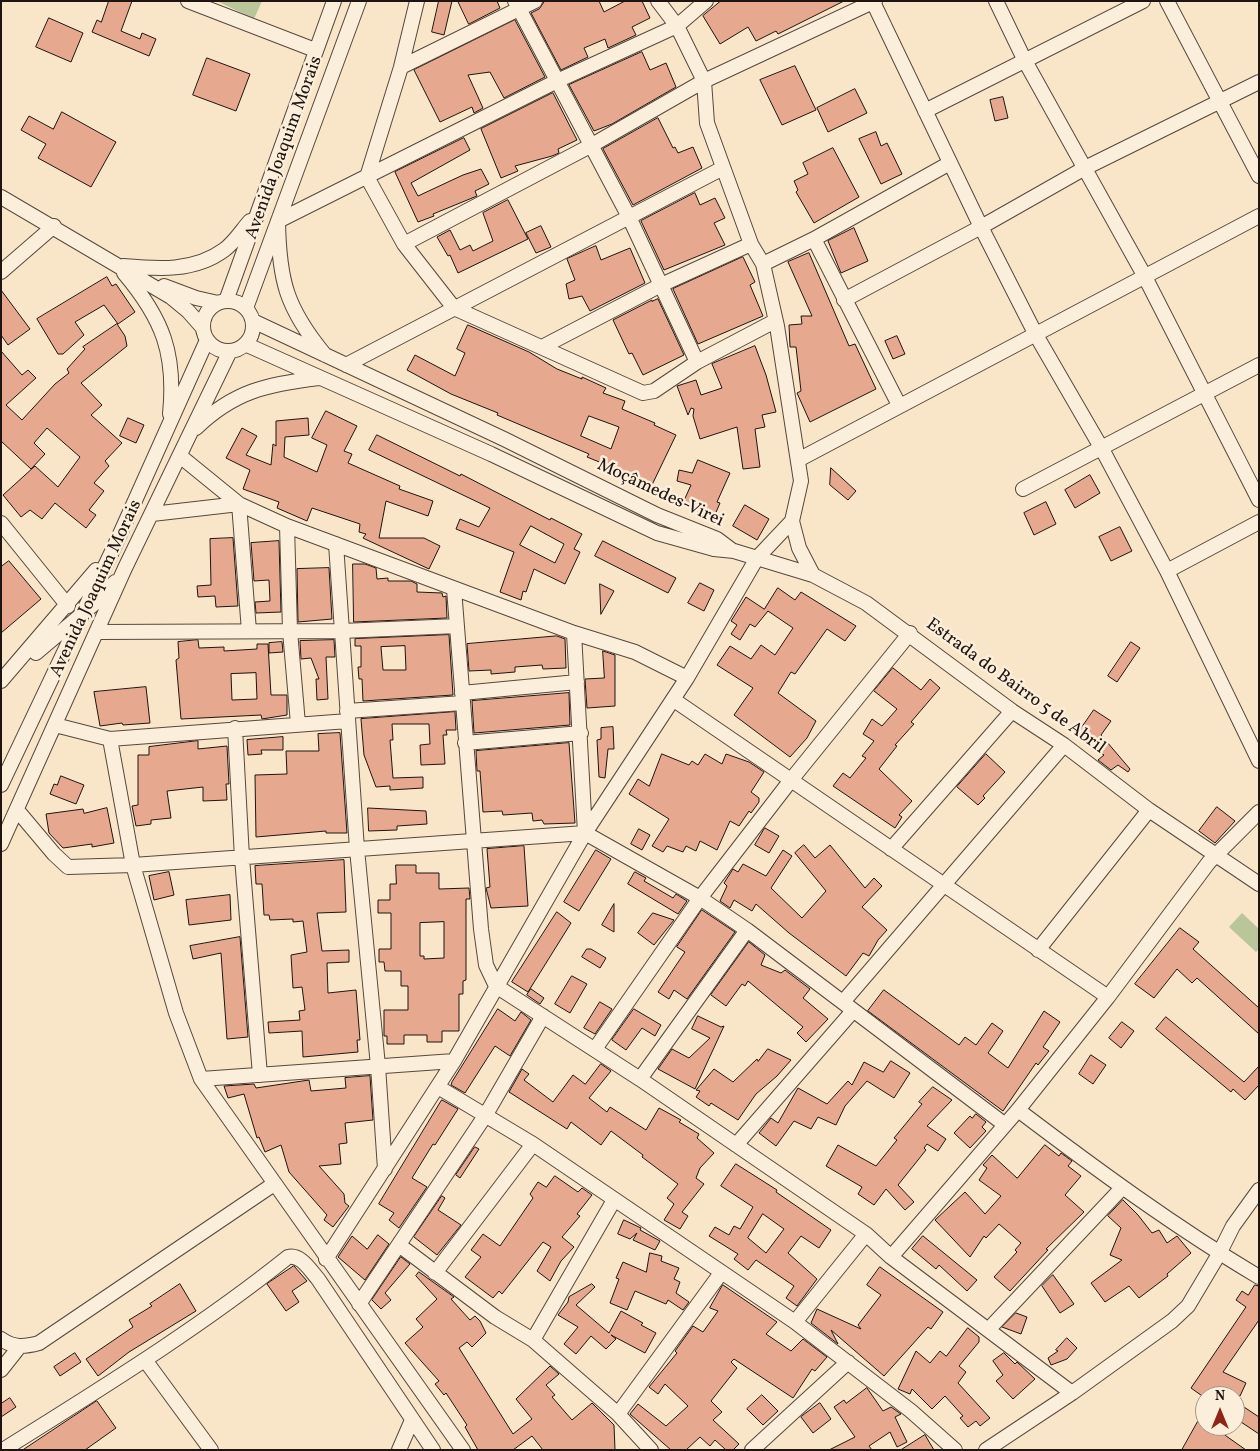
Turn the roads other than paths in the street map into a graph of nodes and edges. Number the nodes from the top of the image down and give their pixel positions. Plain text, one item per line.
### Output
1 (188, 1) edge
2 (334, 1) edge
3 (359, 1) edge
4 (417, 1) edge
5 (535, 1) edge
6 (658, 1) edge
7 (706, 1) edge
8 (996, 1) edge
9 (1142, 1) edge
10 (1167, 1) edge
11 (874, 2) edge
12 (517, 6) edge
13 (677, 26) junction
14 (315, 50) junction
15 (1025, 61) junction
16 (401, 67) junction
17 (557, 81) junction
18 (704, 81) junction
19 (1259, 82) edge
20 (1219, 101) junction
21 (925, 111) junction
22 (592, 145) junction
23 (950, 162) junction
24 (723, 168) junction
25 (1085, 168) junction
26 (1259, 176) edge
27 (367, 177) junction
28 (1, 197) edge
29 (1259, 216) edge
30 (254, 217) junction
31 (629, 217) junction
32 (278, 221) junction
33 (54, 226) junction
34 (981, 227) junction
35 (814, 239) junction
36 (404, 244) junction
37 (751, 244) junction
38 (763, 264) junction
39 (117, 265) junction
40 (1, 272) edge
41 (1144, 275) junction
42 (661, 286) junction
43 (844, 300) junction
44 (222, 302) junction
45 (246, 308) junction
46 (454, 308) junction
47 (253, 321) junction
48 (775, 321) junction
49 (205, 334) junction
50 (1036, 335) junction
51 (245, 344) junction
52 (542, 347) junction
53 (230, 351) junction
54 (325, 355) junction
55 (697, 362) junction
56 (346, 365) junction
57 (1259, 365) edge
58 (320, 378) junction
59 (1204, 394) junction
60 (899, 405) junction
61 (169, 425) junction
62 (190, 434) junction
63 (1102, 449) junction
64 (180, 456) junction
65 (798, 460) junction
66 (1023, 489) dead end
67 (1259, 500) edge
68 (239, 504) junction
69 (152, 514) junction
70 (792, 521) junction
71 (1259, 522) edge
72 (1, 523) edge
73 (287, 526) junction
74 (336, 544) junction
75 (115, 545) junction
76 (734, 551) junction
77 (757, 558) junction
78 (125, 568) junction
79 (1167, 571) junction
80 (813, 575) junction
81 (454, 589) junction
82 (68, 606) junction
83 (81, 616) junction
84 (457, 626) junction
85 (249, 631) junction
86 (290, 631) junction
87 (342, 631) junction
88 (98, 632) junction
89 (574, 633) junction
90 (910, 634) junction
91 (687, 678) junction
92 (1, 682) edge
93 (578, 682) junction
94 (462, 698) junction
95 (674, 700) junction
96 (1012, 711) junction
97 (348, 716) junction
98 (298, 724) junction
99 (55, 726) junction
100 (234, 728) junction
101 (581, 733) junction
102 (110, 740) junction
103 (466, 743) junction
104 (1064, 745) junction
105 (1259, 761) edge
106 (791, 780) junction
107 (1, 785) edge
108 (17, 810) junction
109 (1149, 810) junction
110 (1259, 812) edge
111 (586, 833) junction
112 (473, 841) junction
113 (1, 844) edge
114 (357, 849) junction
115 (891, 849) junction
116 (1216, 855) junction
117 (242, 858) junction
118 (133, 865) junction
119 (1259, 884) edge
120 (944, 887) junction
121 (700, 898) junction
122 (747, 930) junction
123 (1038, 950) junction
124 (496, 986) junction
125 (1108, 997) junction
126 (848, 1007) junction
127 (543, 1016) junction
128 (595, 1049) junction
129 (454, 1062) junction
130 (378, 1066) junction
131 (260, 1075) junction
132 (201, 1079) junction
133 (640, 1079) junction
134 (438, 1087) junction
135 (1018, 1110) junction
136 (484, 1116) junction
137 (1004, 1124) junction
138 (532, 1144) junction
139 (736, 1145) junction
140 (385, 1169) junction
141 (274, 1184) junction
142 (1122, 1188) junction
143 (1259, 1190) edge
144 (614, 1200) junction
145 (866, 1234) junction
146 (399, 1245) junction
147 (1220, 1254) junction
148 (891, 1256) junction
149 (326, 1258) junction
150 (435, 1273) junction
151 (721, 1273) junction
152 (1259, 1277) edge
153 (359, 1304) junction
154 (795, 1322) junction
155 (988, 1330) junction
156 (1, 1339) edge
157 (533, 1340) junction
158 (20, 1346) junction
159 (145, 1360) junction
160 (848, 1362) junction
161 (1, 1370) edge
162 (1072, 1393) junction
163 (618, 1414) junction
164 (412, 1420) junction
165 (430, 1449) edge
166 (3, 1450) edge
167 (211, 1450) edge
168 (399, 1450) edge
169 (463, 1450) edge
170 (651, 1450) edge
171 (752, 1450) edge
172 (955, 1450) edge
173 (986, 1450) edge

1 - 14 street
2 - 14 street, Avenida Joaquim Morais
3 - 32 street, Avenida Joaquim Morais
4 - 16 street
5 - 12 street
6 - 13 street
7 - 13 street
8 - 15 street
9 - 15 street
10 - 20 street
11 - 18 street
11 - 21 street
12 - 16 street
12 - 17 street
13 - 17 street
13 - 18 street
14 - 30 street, Avenida Joaquim Morais
15 - 21 street
15 - 25 street
16 - 27 street
17 - 22 street
17 - 27 street
18 - 22 street
18 - 24 street
19 - 20 street
20 - 25 street
20 - 26 street
21 - 23 street
22 - 31 street
22 - 36 street
23 - 34 street
23 - 35 street
24 - 31 street
24 - 37 street
25 - 34 street
25 - 41 street
27 - 32 street
27 - 36 street
28 - 33 street
29 - 41 street
30 - 39 street
30 - 44 street, Avenida Joaquim Morais
31 - 42 street
31 - 46 street
32 - 45 street, Avenida Joaquim Morais
32 - 54 street
33 - 39 street
33 - 40 street
34 - 43 street
34 - 50 street
35 - 38 street
35 - 43 street
36 - 46 street
37 - 38 street
37 - 42 street
38 - 48 street
39 - 44 street
39 - 49 street
39 - 61 street
41 - 50 street
41 - 59 street
42 - 52 street
42 - 55 street
43 - 60 street
44 - 45 street
44 - 49 street
45 - 47 street
46 - 52 street
46 - 56 street
47 - 51 street
47 - 54 street, Moçâmedes-Virei
48 - 55 street
48 - 65 street
49 - 53 street
49 - 61 street, Avenida Joaquim Morais
50 - 60 street
50 - 63 street
51 - 53 street
51 - 58 street, Moçâmedes-Virei
52 - 55 street
53 - 62 street, Avenida Joaquim Morais
54 - 56 street, Moçâmedes-Virei
56 - 76 street, Moçâmedes-Virei
57 - 59 street
58 - 62 street
58 - 76 street, Moçâmedes-Virei
59 - 63 street
59 - 67 street
60 - 65 street
61 - 75 street, Avenida Joaquim Morais
62 - 64 street, Avenida Joaquim Morais
63 - 66 street
63 - 79 street
64 - 68 street
64 - 69 street, Avenida Joaquim Morais
65 - 70 street
68 - 69 street
68 - 73 street
68 - 85 street
69 - 78 street, Avenida Joaquim Morais
70 - 77 street
70 - 80 street
71 - 79 street
72 - 82 street
73 - 74 street
73 - 86 street
74 - 81 street
74 - 87 street
75 - 82 street
75 - 83 street, Avenida Joaquim Morais
76 - 77 street, Estrada do Bairro 5 de Abril
77 - 80 street, Estrada do Bairro 5 de Abril
77 - 91 street
78 - 83 street
78 - 88 street, Avenida Joaquim Morais
79 - 105 street
80 - 90 street, Estrada do Bairro 5 de Abril
81 - 84 street
81 - 89 street
82 - 92 street
83 - 92 street
83 - 107 street, Avenida Joaquim Morais
84 - 87 street
84 - 94 street
85 - 86 street
85 - 88 street
86 - 87 street
86 - 98 street
87 - 97 street
88 - 99 street, Avenida Joaquim Morais
89 - 91 street
89 - 93 street
90 - 96 street, Estrada do Bairro 5 de Abril
90 - 106 street
91 - 95 street
93 - 94 street
93 - 101 street
94 - 97 street
94 - 103 street
95 - 106 street
95 - 111 street
96 - 104 street, Estrada do Bairro 5 de Abril
96 - 115 street
97 - 98 street
97 - 114 street
98 - 100 street
99 - 102 street
99 - 108 street, Avenida Joaquim Morais
100 - 102 street
100 - 117 street
101 - 103 street
101 - 111 street
102 - 118 street
103 - 112 street
104 - 109 street, Estrada do Bairro 5 de Abril
104 - 120 street
106 - 115 street
106 - 121 street
108 - 113 street, Avenida Joaquim Morais
108 - 118 street
109 - 116 street, Estrada do Bairro 5 de Abril
109 - 123 street
110 - 116 street
111 - 112 street
111 - 121 street
111 - 124 street
112 - 114 street
112 - 124 street
114 - 117 street
114 - 130 street
115 - 120 street
116 - 119 street, Estrada do Bairro 5 de Abril
116 - 125 street
117 - 118 street
117 - 131 street
118 - 132 street
120 - 123 street
120 - 126 street
121 - 122 street
121 - 128 street
122 - 126 street
122 - 133 street
123 - 125 street
124 - 127 street
124 - 129 street
125 - 135 street
126 - 137 street
126 - 139 street
127 - 128 street
127 - 136 street
128 - 133 street
129 - 130 street
129 - 134 street
130 - 131 street
130 - 140 street
131 - 132 street
132 - 141 street
133 - 139 street
134 - 136 street
134 - 140 street
135 - 137 street
135 - 142 street
136 - 138 street
136 - 146 street
137 - 148 street
138 - 144 street
138 - 150 street
139 - 145 street
140 - 149 street
141 - 149 street
141 - 158 street
142 - 147 street
142 - 155 street
143 - 147 street
144 - 151 street
144 - 157 street
145 - 148 street
145 - 154 street
146 - 150 street
146 - 153 street
147 - 152 street
147 - 162 street
148 - 155 street
149 - 153 street
150 - 157 street
151 - 154 street
151 - 163 street
153 - 169 street
154 - 160 street
155 - 162 street
156 - 158 street
157 - 163 street
158 - 161 street
159 - 164 street
159 - 166 street
159 - 167 street
160 - 171 street
160 - 172 street
162 - 173 street
163 - 170 street
164 - 165 street
164 - 168 street

